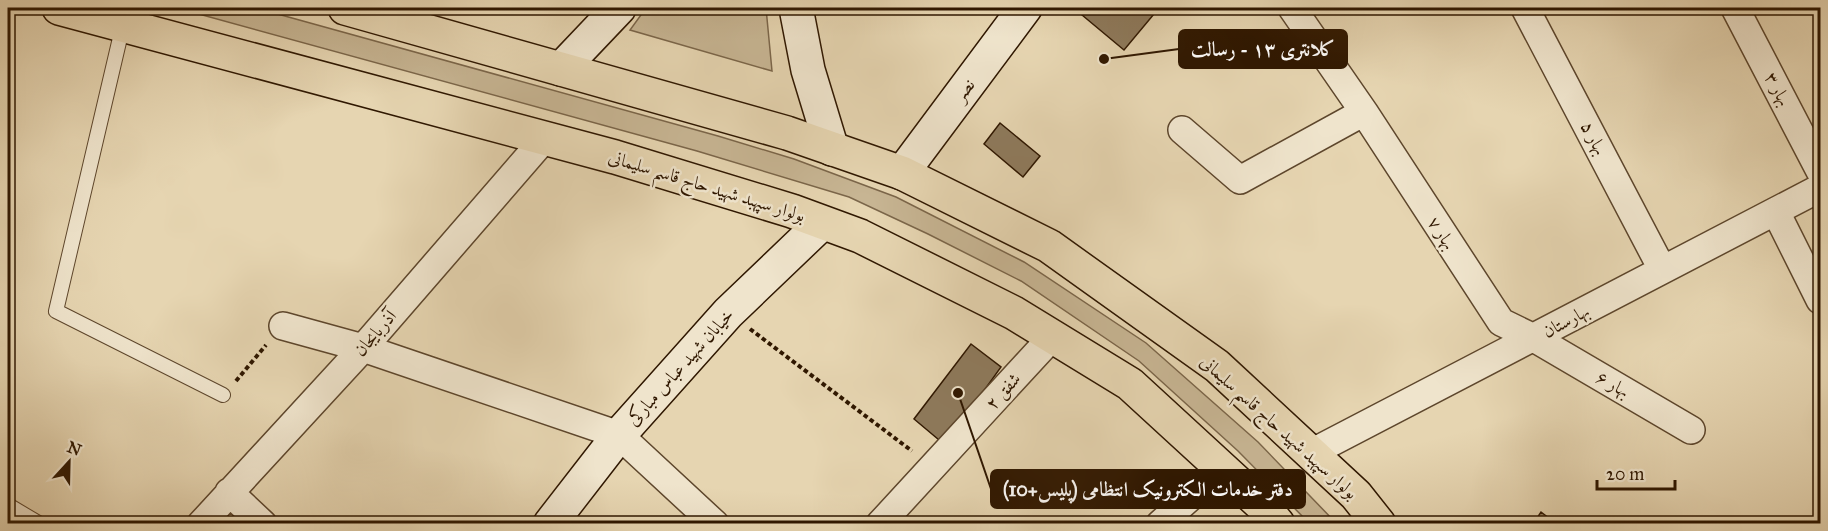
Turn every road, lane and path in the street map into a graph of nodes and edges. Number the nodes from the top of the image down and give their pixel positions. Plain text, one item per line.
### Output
1 (58, 8) edge
2 (345, 8) edge
3 (619, 8) edge
4 (796, 8) edge
5 (1025, 8) edge
6 (1292, 8) edge
7 (1526, 8) edge
8 (1735, 8) edge
9 (123, 25) junction
10 (561, 69) junction
11 (1364, 112) junction
12 (1182, 130) dead end
13 (545, 138) junction
14 (832, 149) junction
15 (1821, 171) edge
16 (902, 172) junction
17 (1821, 188) edge
18 (1776, 212) junction
19 (822, 222) junction
20 (1662, 269) junction
21 (1821, 300) edge
22 (728, 313) junction
23 (283, 326) joint
24 (1052, 337) junction
25 (1534, 338) junction
26 (363, 348) junction
27 (224, 395) joint
28 (1691, 430) dead end
29 (619, 435) junction
30 (1311, 453) junction
31 (933, 467) junction
32 (1222, 469) junction
33 (229, 492) junction
34 (8, 505) edge
35 (40, 524) edge
36 (201, 524) edge
37 (263, 524) edge
38 (550, 524) edge
39 (715, 524) edge
40 (880, 524) edge
41 (1160, 524) edge
42 (1278, 524) edge
43 (1379, 524) edge

1 - 9 main road, بولوار سپهبد شهید حاج قاسم سلیمانی
2 - 10 main road, بولوار سپهبد شهید حاج قاسم سلیمانی
3 - 10 street
4 - 14 street
5 - 16 street, نصر
6 - 11 street, بهار ۷
7 - 20 street, بهار ۵
8 - 15 street, بهار ۳
9 - 13 main road, بولوار سپهبد شهید حاج قاسم سلیمانی
9 - 27 lane
10 - 14 main road, بولوار سپهبد شهید حاج قاسم سلیمانی
11 - 12 street
11 - 25 street, بهار ۷
13 - 19 main road, بولوار سپهبد شهید حاج قاسم سلیمانی
13 - 26 street, آذربایجان
14 - 16 main road, بولوار سپهبد شهید حاج قاسم سلیمانی
16 - 30 main road, بولوار سپهبد شهید حاج قاسم سلیمانی
17 - 18 street, بهارستان
18 - 20 street, بهارستان
18 - 21 street
19 - 22 street, خیابان شهید عباس مبارکی
19 - 24 main road, بولوار سپهبد شهید حاج قاسم سلیمانی
20 - 25 street, بهارستان
22 - 29 street, خیابان شهید عباس مبارکی
22 - 31 path
23 - 26 street
23 - 27 path
24 - 31 street, شفق ۲
24 - 32 main road, بولوار سپهبد شهید حاج قاسم سلیمانی
25 - 28 street, بهار ۶
25 - 30 street, بهارستان
26 - 29 street
26 - 33 street, آذربایجان
29 - 38 street, خیابان شهید عباس مبارکی
29 - 39 street
30 - 43 main road, بولوار سپهبد شهید حاج قاسم سلیمانی
31 - 40 street, شفق ۲
32 - 41 street
32 - 42 main road, بولوار سپهبد شهید حاج قاسم سلیمانی
33 - 36 street, آذربایجان
33 - 37 street
34 - 35 lane

